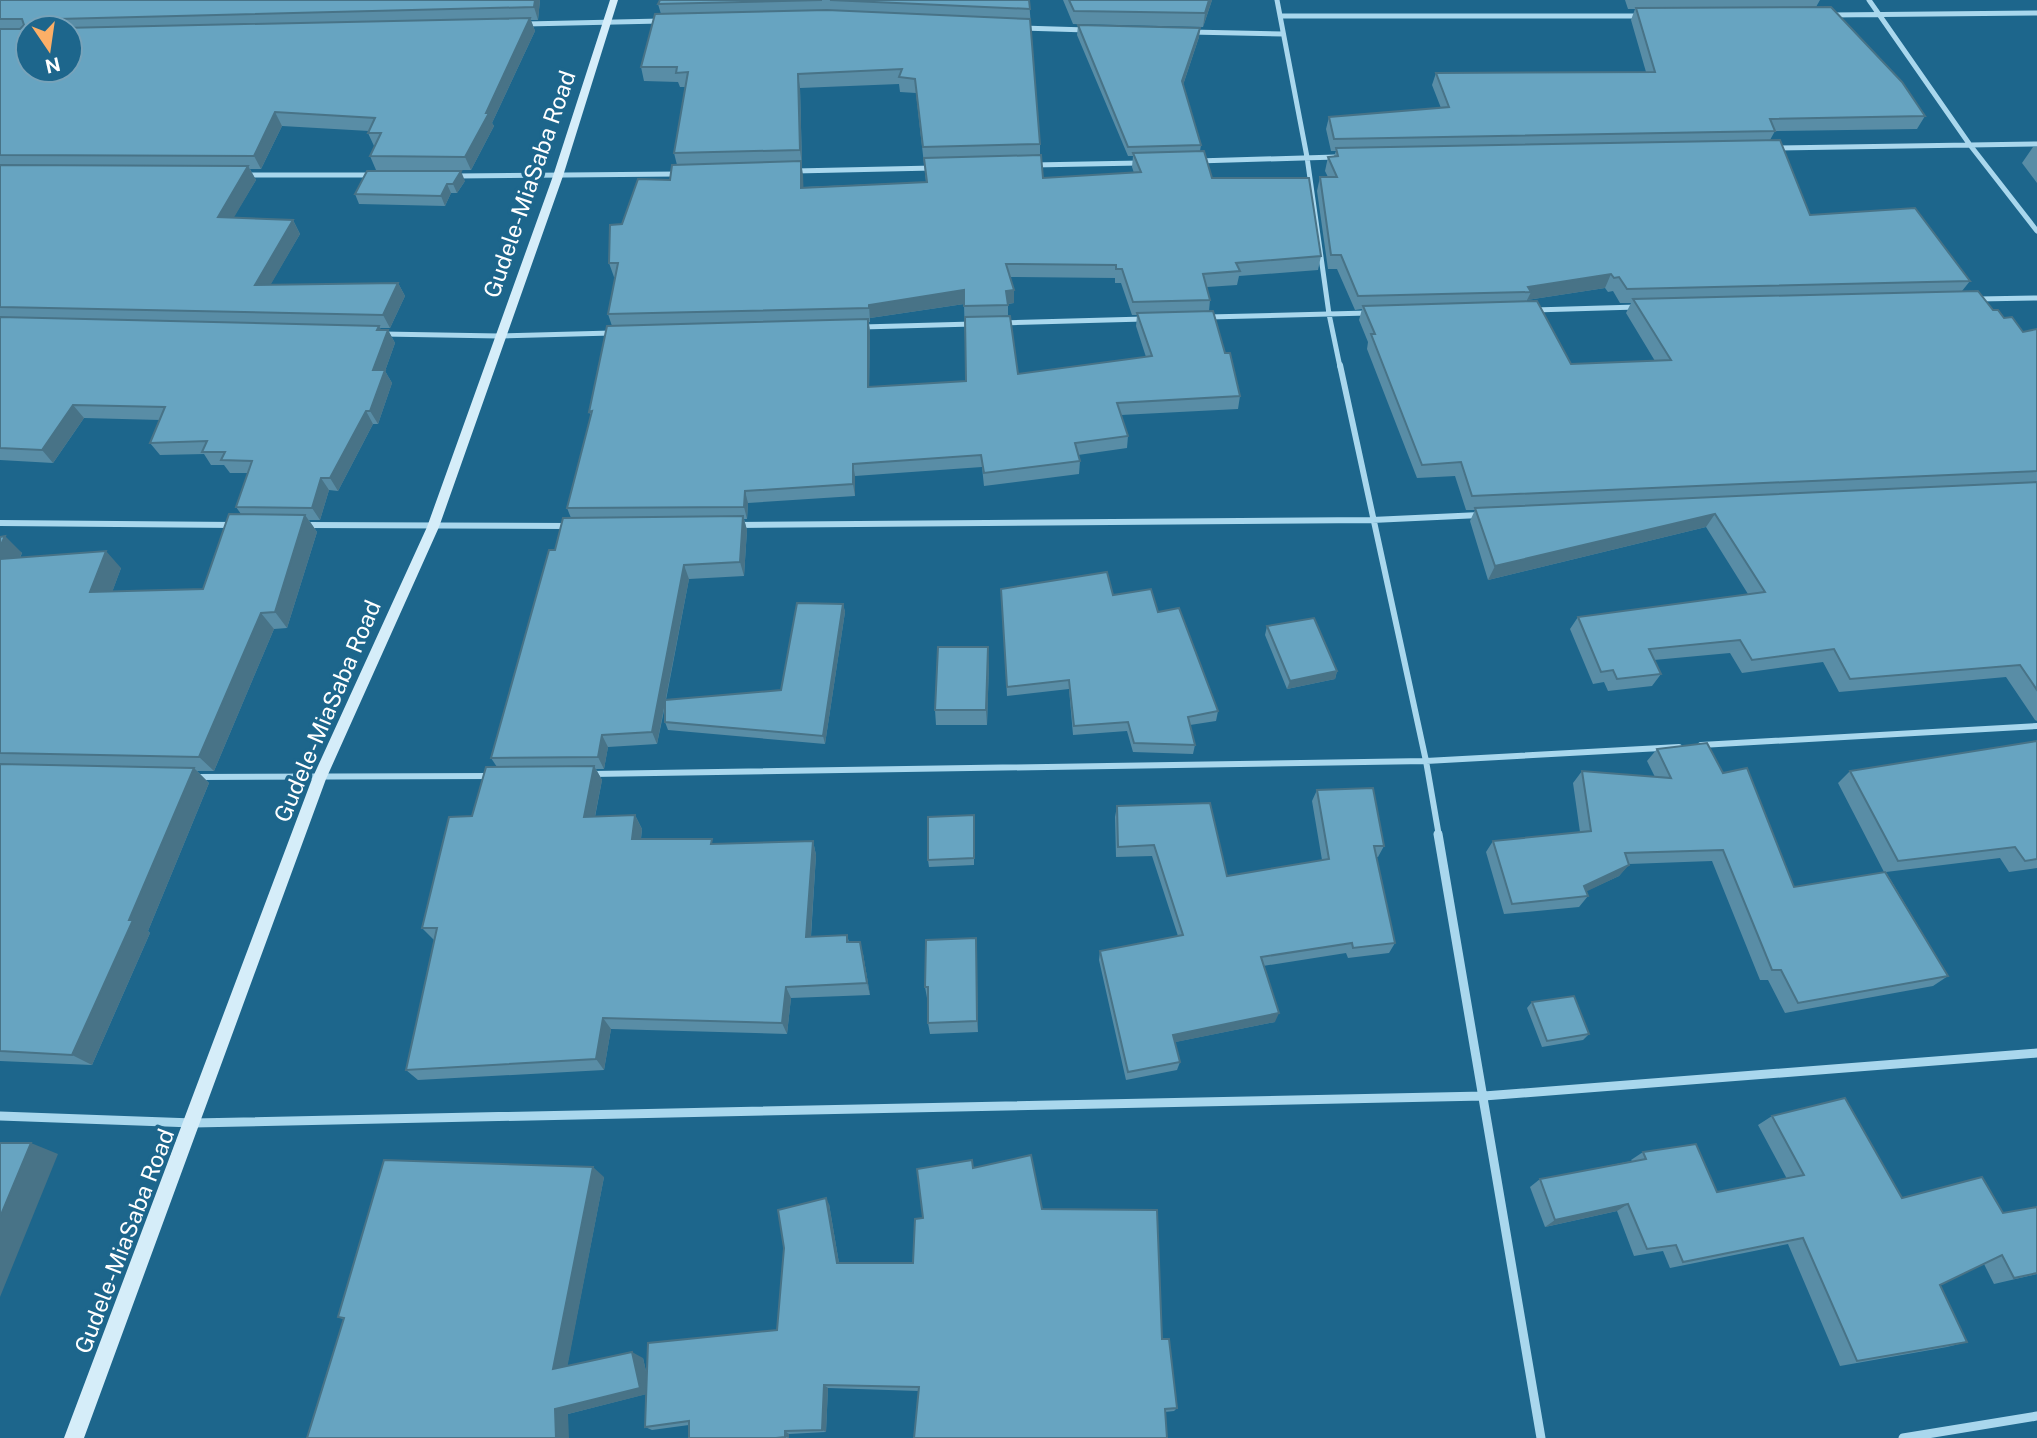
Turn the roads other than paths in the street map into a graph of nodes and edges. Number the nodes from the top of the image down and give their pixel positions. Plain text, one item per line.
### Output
1 (614, 0) edge
2 (1278, 0) edge
3 (1869, 0) edge
4 (2037, 13) edge
5 (1824, 15) edge
6 (1879, 15) junction
7 (1281, 16) junction
8 (1643, 16) edge
9 (608, 21) junction
10 (663, 21) edge
11 (511, 24) edge
12 (1013, 27) edge
13 (1094, 30) edge
14 (1188, 32) edge
15 (1283, 34) junction
16 (2037, 144) edge
17 (1970, 145) junction
18 (1763, 149) edge
19 (1348, 156) edge
20 (1307, 157) junction
21 (1195, 161) edge
22 (1153, 162) edge
23 (1029, 165) edge
24 (946, 167) edge
25 (793, 171) edge
26 (682, 173) edge
27 (237, 174) edge
28 (376, 175) edge
29 (446, 176) edge
30 (558, 176) junction
31 (2037, 231) edge
32 (2037, 298) edge
33 (1968, 300) edge
34 (1648, 307) edge
35 (1523, 310) edge
36 (1370, 313) edge
37 (1329, 314) junction
38 (1204, 318) edge
39 (1149, 319) edge
40 (983, 323) edge
41 (997, 323) edge
42 (859, 327) edge
43 (624, 333) edge
44 (374, 334) edge
45 (499, 336) junction
46 (1483, 515) edge
47 (1372, 520) junction
48 (0, 523) edge
49 (251, 525) edge
50 (293, 525) edge
51 (723, 525) edge
52 (584, 526) edge
53 (433, 527) junction
54 (2037, 726) edge
55 (1426, 761) junction
56 (582, 775) edge
57 (194, 776) edge
58 (499, 776) edge
59 (319, 779) junction
60 (2037, 1053) edge
61 (1484, 1096) junction
62 (0, 1116) edge
63 (193, 1123) junction
64 (2037, 1416) edge
65 (74, 1438) edge
66 (1541, 1438) edge
67 (1903, 1438) edge

1 - 9 main road, Gudele-MiaSaba Road
2 - 7 street
3 - 6 street
4 - 6 street
5 - 6 street
6 - 17 street
7 - 8 street
7 - 15 street
9 - 10 street
9 - 11 street
9 - 30 main road, Gudele-MiaSaba Road
12 - 13 street
14 - 15 street
15 - 20 street
16 - 17 street
17 - 18 street
17 - 31 street
19 - 20 street
20 - 21 street
20 - 37 street
22 - 23 street
24 - 25 street
26 - 30 street
27 - 28 street
29 - 30 street
30 - 45 main road, Gudele-MiaSaba Road
32 - 33 street
34 - 35 street
36 - 37 street
37 - 38 street
37 - 47 street
39 - 41 street
40 - 42 street
43 - 45 street
44 - 45 street
45 - 53 main road, Gudele-MiaSaba Road
46 - 47 street
47 - 51 street
47 - 55 street
48 - 49 street
50 - 53 street
52 - 53 street
53 - 59 main road, Gudele-MiaSaba Road
54 - 55 street
55 - 56 street
55 - 61 street
57 - 59 street
58 - 59 street
59 - 63 main road, Gudele-MiaSaba Road
60 - 61 street
61 - 63 street
61 - 66 street
62 - 63 street
63 - 65 main road, Gudele-MiaSaba Road
64 - 67 street

